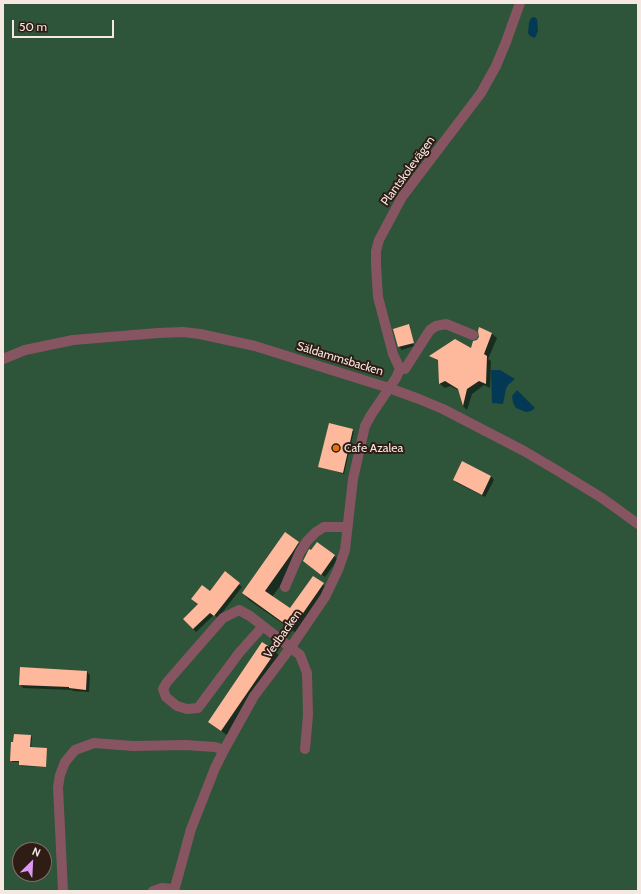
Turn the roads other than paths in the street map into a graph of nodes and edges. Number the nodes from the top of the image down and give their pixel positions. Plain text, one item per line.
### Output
1 (520, 3) edge
2 (473, 334) dead end
3 (3, 359) edge
4 (400, 369) junction
5 (389, 388) junction
6 (638, 524) edge
7 (347, 527) junction
8 (285, 587) dead end
9 (263, 626) junction
10 (291, 647) junction
11 (224, 750) junction
12 (305, 750) dead end
13 (174, 890) edge
14 (63, 891) edge
15 (153, 891) edge

1 - 4 lane, Plantskolevägen
2 - 4 lane
3 - 5 lane, Säldammsbacken
4 - 5 lane
5 - 6 lane, Säldammsbacken
5 - 7 lane, Vedbacken
7 - 8 lane
7 - 10 lane, Vedbacken
9 - 9 lane
9 - 10 lane
10 - 11 lane, Vedbacken
10 - 12 lane
11 - 13 lane, Vedbacken
11 - 14 lane
13 - 15 lane, Vedbacken

